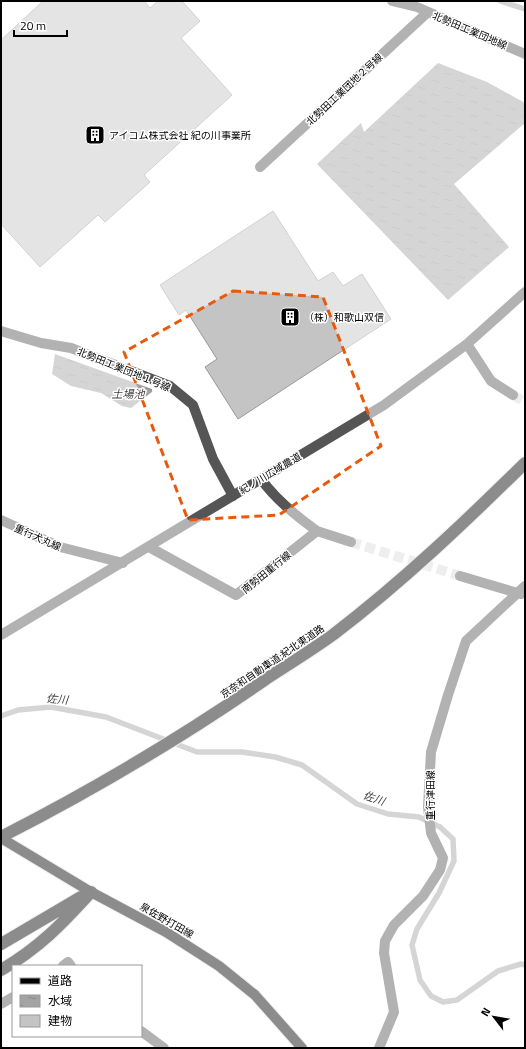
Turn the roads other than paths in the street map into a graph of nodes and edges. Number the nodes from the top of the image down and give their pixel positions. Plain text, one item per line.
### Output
1 (392, 1) edge
2 (419, 4) edge
3 (428, 12) junction
4 (525, 54) edge
5 (260, 167) dead end
6 (525, 292) edge
7 (1, 331) edge
8 (467, 344) junction
9 (513, 395) tunnel mouth
10 (525, 463) edge
11 (261, 479) junction
12 (233, 496) junction
13 (1, 520) edge
14 (316, 531) junction
15 (351, 542) tunnel mouth
16 (149, 548) junction
17 (123, 563) junction
18 (460, 576) tunnel mouth
19 (525, 586) edge
20 (520, 594) edge
21 (1, 636) edge
22 (1, 838) edge
23 (91, 892) junction
24 (1, 944) edge
25 (1, 970) edge
26 (12, 998) edge
27 (1, 1004) edge
28 (142, 1032) edge
29 (164, 1048) edge
30 (302, 1048) edge
31 (379, 1048) edge

1 - 2 street, 北勢田工業団地線
2 - 3 street, 北勢田工業団地線
3 - 4 street, 北勢田工業団地線
3 - 5 street, 北勢田工業団地２号線
6 - 8 street, 紀ノ川広域農道
7 - 12 street, 北勢田工業団地１号線
8 - 9 street
8 - 11 street, 紀ノ川広域農道
10 - 22 highway, 京奈和自動車道;紀北東道路
11 - 12 street, 紀ノ川広域農道
11 - 14 street
12 - 16 street, 紀ノ川広域農道
13 - 17 street, 重行犬丸線
14 - 15 street
14 - 16 street, 南勢田重行線
16 - 17 street, 紀ノ川広域農道
17 - 21 street, 紀ノ川広域農道
18 - 20 street
19 - 20 street
20 - 31 street, 重行津田線
22 - 23 main road, 泉佐野打田線
23 - 24 highway
23 - 25 highway
23 - 30 main road, 泉佐野打田線
26 - 27 street
28 - 29 street

